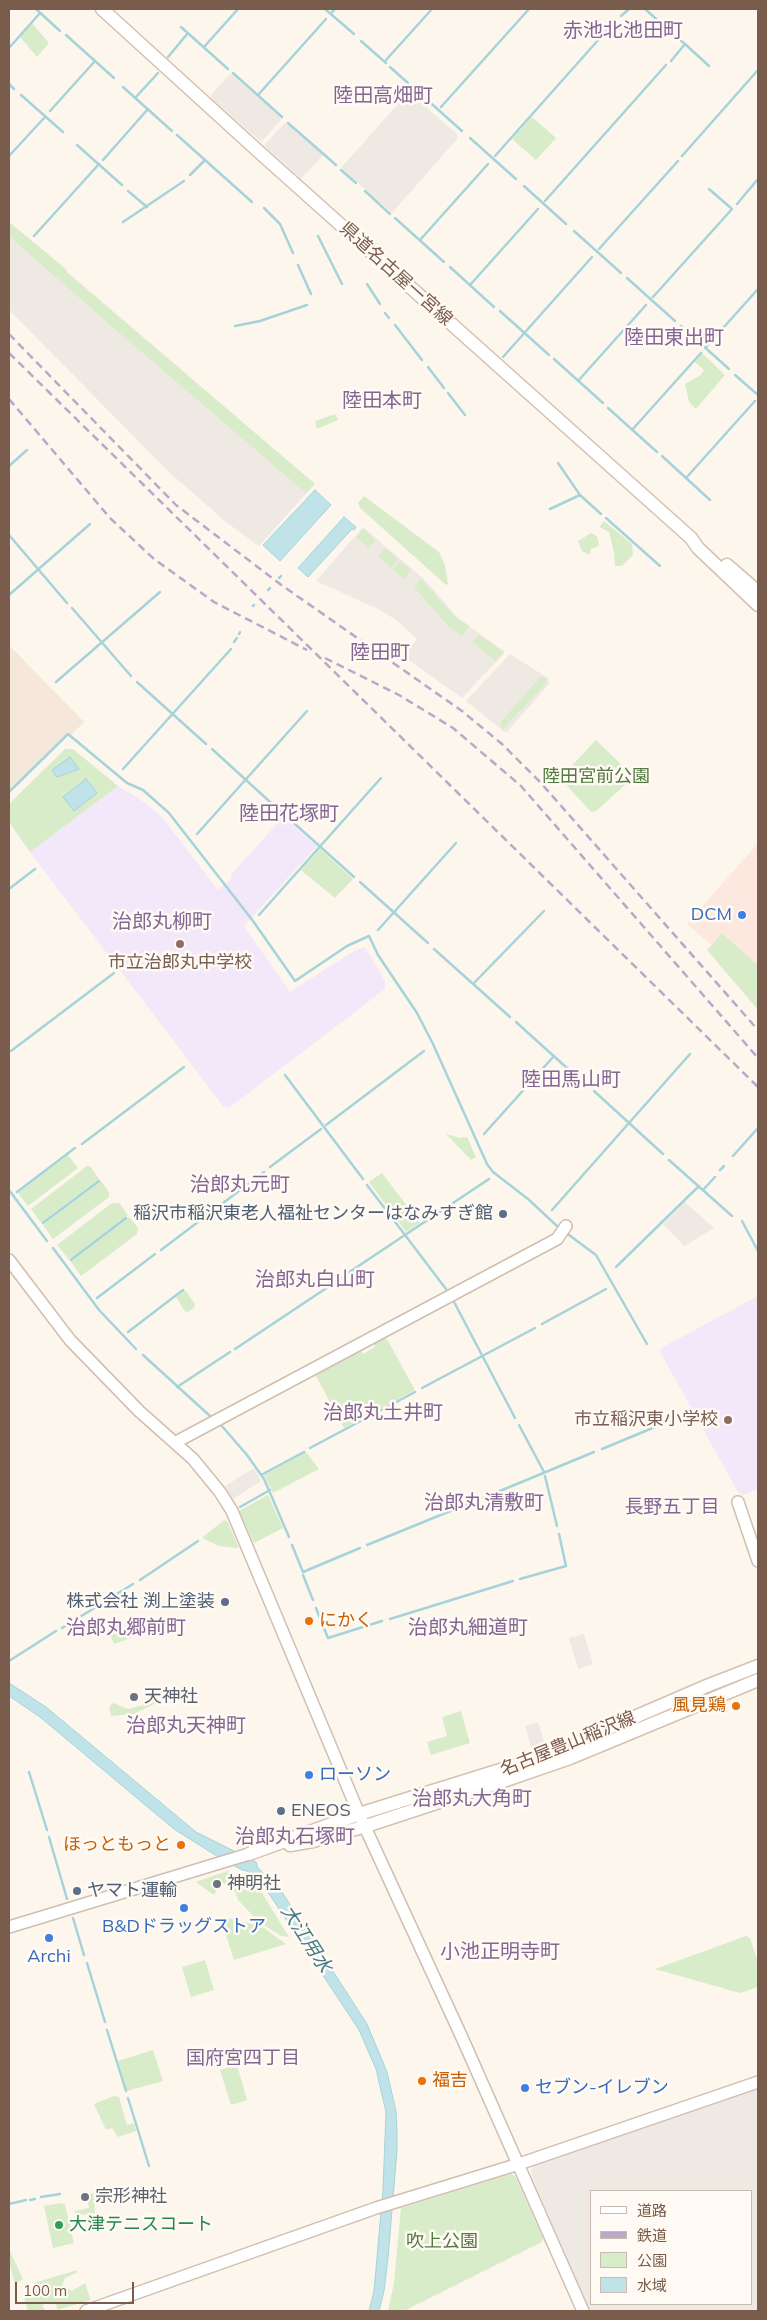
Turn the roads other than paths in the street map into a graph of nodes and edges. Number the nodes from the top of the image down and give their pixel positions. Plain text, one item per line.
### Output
1 (102, 9) edge
2 (691, 538) junction
3 (758, 592) edge
4 (758, 606) edge
5 (566, 1226) dead end
6 (9, 1260) edge
7 (176, 1442) junction
8 (738, 1502) dead end
9 (758, 1561) edge
10 (758, 1666) edge
11 (758, 1680) edge
12 (359, 1814) junction
13 (366, 1826) junction
14 (252, 1853) junction
15 (9, 1927) edge
16 (758, 2082) edge
17 (519, 2164) junction
18 (86, 2311) edge
19 (583, 2311) edge

1 - 2 main road, 県道名古屋一宮線
2 - 3 main road, 県道名古屋一宮線
2 - 4 main road, 県道名古屋一宮線
5 - 7 street
6 - 7 street
7 - 12 street
8 - 9 street
10 - 12 main road, 名古屋豊山稲沢線
11 - 13 main road, 名古屋豊山稲沢線
12 - 13 street
12 - 14 main road, 名古屋豊山稲沢線
13 - 14 main road, 名古屋豊山稲沢線
13 - 17 street
14 - 15 street
16 - 17 street
17 - 18 street
17 - 19 street

